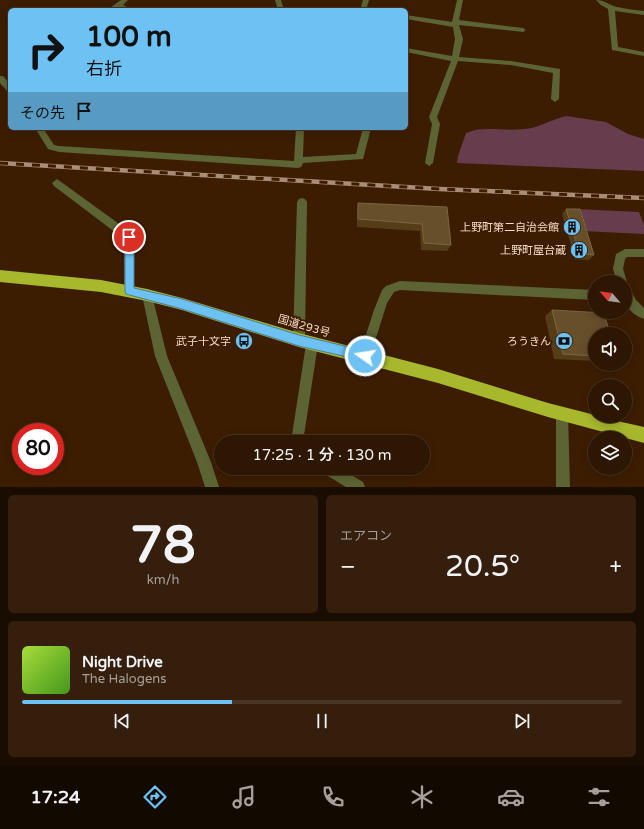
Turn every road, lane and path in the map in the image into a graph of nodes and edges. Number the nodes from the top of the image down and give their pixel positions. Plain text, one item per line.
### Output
1 (125, 0) edge
2 (460, 0) edge
3 (599, 0) edge
4 (119, 5) junction
5 (611, 7) junction
6 (114, 8) edge
7 (125, 8) edge
8 (644, 13) edge
9 (408, 16) edge
10 (456, 23) junction
11 (523, 30) dead end
12 (408, 50) edge
13 (644, 54) edge
14 (455, 59) junction
15 (0, 78) edge
16 (8, 87) edge
17 (555, 99) dead end
18 (40, 130) edge
19 (300, 130) edge
20 (367, 130) edge
21 (299, 160) junction
22 (429, 163) dead end
23 (57, 183) dead end
24 (302, 202) dead end
25 (644, 253) edge
26 (620, 275) edge
27 (0, 276) edge
28 (130, 291) junction
29 (147, 295) junction
30 (588, 295) edge
31 (632, 303) edge
32 (644, 314) edge
33 (306, 342) junction
34 (365, 356) junction
35 (562, 414) junction
36 (298, 435) edge
37 (644, 435) edge
38 (339, 475) edge
39 (212, 487) edge
40 (358, 487) edge
41 (563, 487) edge

1 - 4 street
2 - 10 street
3 - 5 street
4 - 6 street
4 - 7 street
5 - 8 street
5 - 13 street
9 - 10 street
10 - 11 street
10 - 14 street
12 - 14 street
14 - 17 street
14 - 22 street
15 - 16 street
18 - 21 street
19 - 21 street
20 - 21 street
23 - 28 street
24 - 33 street
25 - 26 street
27 - 28 highway, 国道293号
28 - 29 highway, 国道293号
29 - 33 highway, 国道293号
29 - 39 street
30 - 34 street
31 - 32 street
33 - 34 highway, 国道293号
33 - 36 street
34 - 35 highway, 国道293号
35 - 37 highway, 国道293号
35 - 41 street
38 - 40 street

